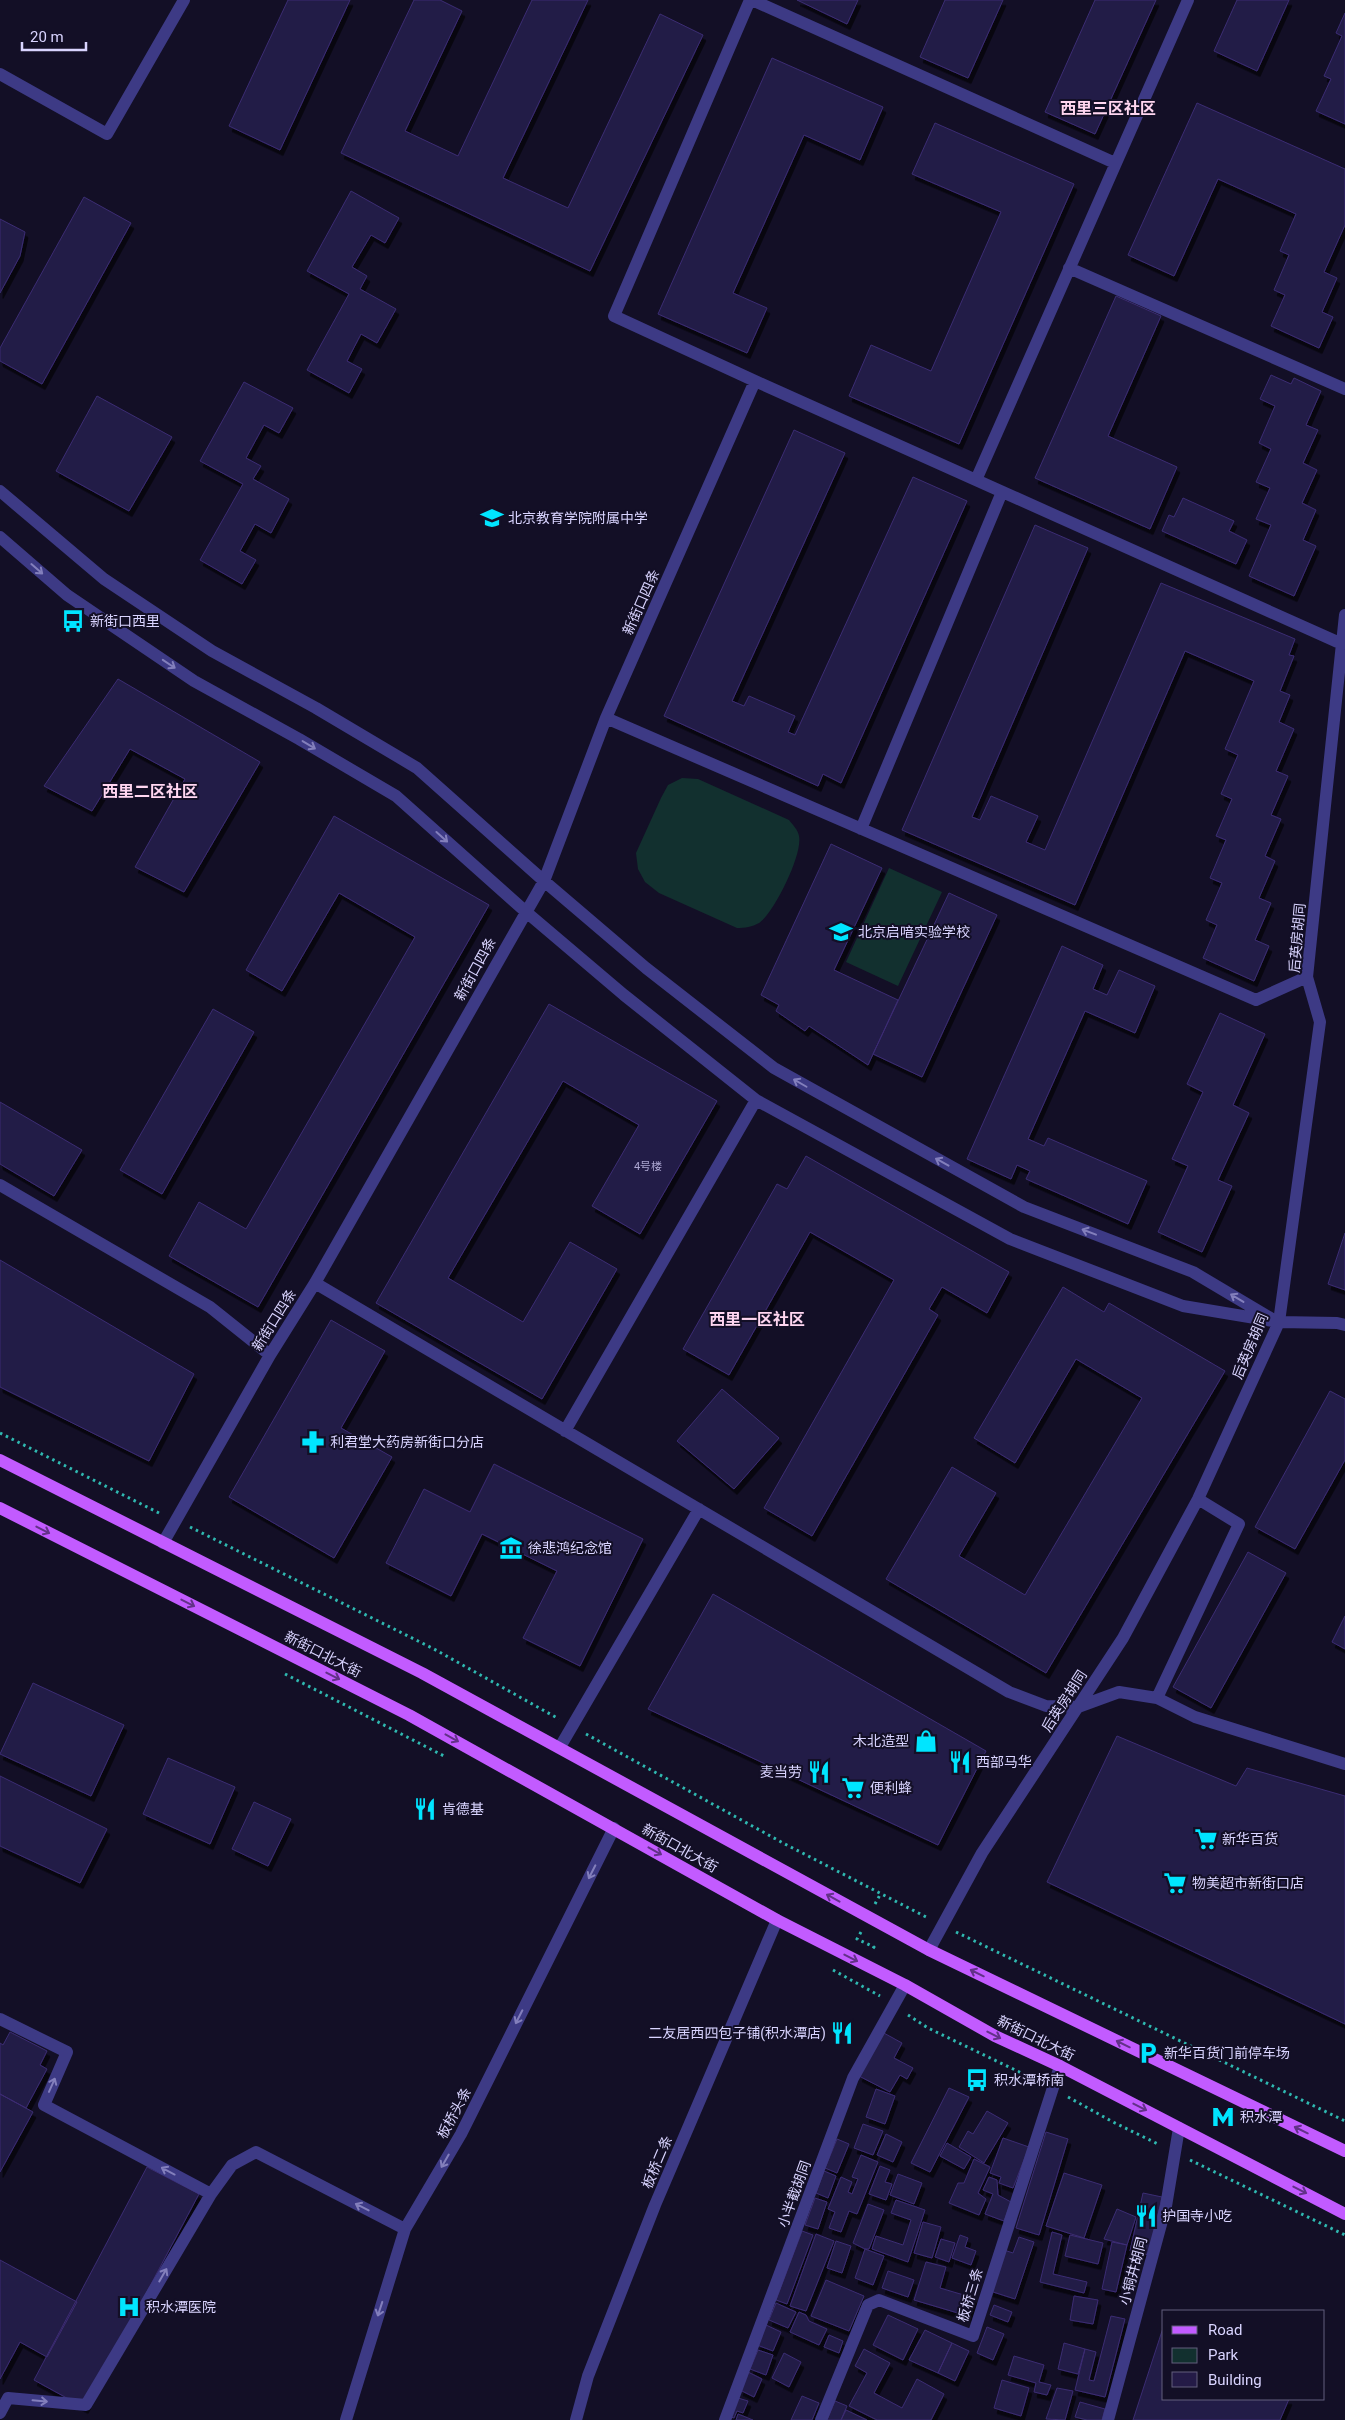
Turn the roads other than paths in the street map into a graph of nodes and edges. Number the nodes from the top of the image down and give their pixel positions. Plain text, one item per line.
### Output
1 (184, 0) edge
2 (751, 0) edge
3 (1188, 0) edge
4 (0, 74) edge
5 (1116, 164) junction
6 (1070, 268) junction
7 (755, 382) junction
8 (1345, 389) edge
9 (976, 480) junction
10 (0, 491) edge
11 (1002, 492) junction
12 (0, 537) edge
13 (1345, 614) edge
14 (1345, 618) edge
15 (1342, 644) junction
16 (606, 718) junction
17 (861, 829) junction
18 (544, 881) junction
19 (525, 911) junction
20 (1307, 977) junction
21 (756, 1100) junction
22 (0, 1185) edge
23 (315, 1283) junction
24 (1279, 1322) junction
25 (1345, 1325) edge
26 (270, 1355) junction
27 (565, 1430) junction
28 (0, 1460) edge
29 (1198, 1499) junction
30 (0, 1508) edge
31 (699, 1509) junction
32 (163, 1543) junction
33 (1157, 1698) junction
34 (1078, 1707) junction
35 (560, 1747) junction
36 (1345, 1764) edge
37 (614, 1828) junction
38 (777, 1920) junction
39 (929, 1950) junction
40 (904, 1985) junction
41 (0, 2019) edge
42 (1060, 2066) junction
43 (1179, 2128) junction
44 (1345, 2151) edge
45 (211, 2194) junction
46 (1345, 2214) edge
47 (405, 2229) junction
48 (0, 2413) edge
49 (346, 2420) edge
50 (576, 2420) edge
51 (724, 2420) edge
52 (821, 2420) edge
53 (1108, 2420) edge

1 - 4 street
2 - 5 street
2 - 7 street
3 - 5 street
5 - 6 street
6 - 8 street
6 - 9 street
7 - 9 street
7 - 16 street, 新街口四条
9 - 11 street
10 - 18 street
11 - 15 street
11 - 17 street
12 -> 19 street
13 - 14 street, 后英房胡同
14 - 15 street, 后英房胡同
15 - 20 street, 后英房胡同
16 - 17 street
16 - 18 street, 新街口四条
17 - 20 street
18 - 19 street, 新街口四条
24 -> 18 street
19 - 21 street
19 - 23 street, 新街口四条
20 - 24 street, 后英房胡同
21 - 24 street
21 - 27 street
22 - 26 street
23 - 26 street, 新街口四条
23 - 27 street
24 - 25 street
24 - 29 street, 后英房胡同
26 - 32 street, 新街口四条
27 - 31 street
28 - 32 main road, 新街口北大街
29 - 33 street
29 - 34 street, 后英房胡同
30 -> 37 main road, 新街口北大街
31 - 34 street
31 - 35 street
32 - 35 main road, 新街口北大街
33 - 34 street
33 - 36 street
34 - 39 street, 后英房胡同
39 -> 35 main road, 新街口北大街
37 -> 38 main road, 新街口北大街
37 -> 47 street, 板桥头条
38 -> 40 main road, 新街口北大街
38 - 50 street, 板桥二条
44 -> 39 main road, 新街口北大街
40 -> 42 main road, 新街口北大街
40 - 51 street, 小半截胡同
45 -> 41 street
42 -> 43 main road, 新街口北大街
42 - 52 street, 板桥三条
43 -> 46 main road, 新街口北大街
43 - 53 street, 小铜井胡同
47 -> 45 street
48 -> 45 street
47 -> 49 street, 板桥头条

